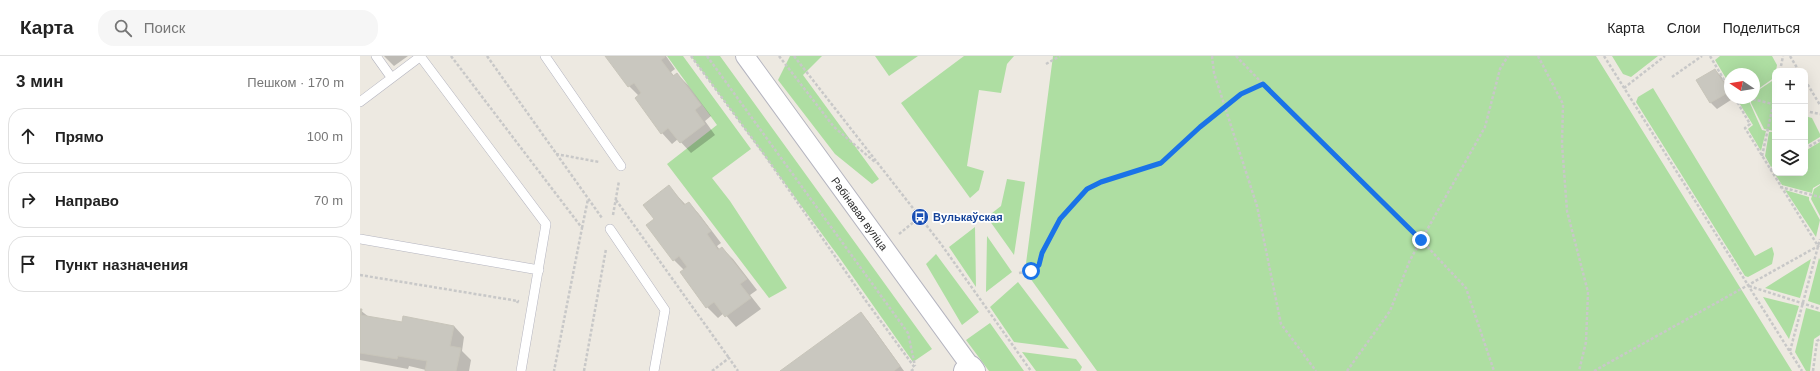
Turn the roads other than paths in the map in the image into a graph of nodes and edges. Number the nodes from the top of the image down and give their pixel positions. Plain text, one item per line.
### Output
1 (376, 56) edge
2 (421, 56) edge
3 (545, 56) edge
4 (745, 56) edge
5 (391, 77) junction
6 (360, 102) edge
7 (621, 166) road end
8 (610, 229) road end
9 (360, 239) edge
10 (539, 270) junction
11 (970, 370) edge
12 (521, 371) edge
13 (654, 371) edge

1 - 5 lane
2 - 5 lane
2 - 10 lane
3 - 7 lane
4 - 11 street, Рабінавая вуліца
5 - 6 lane
8 - 13 lane
9 - 10 lane
10 - 12 lane

